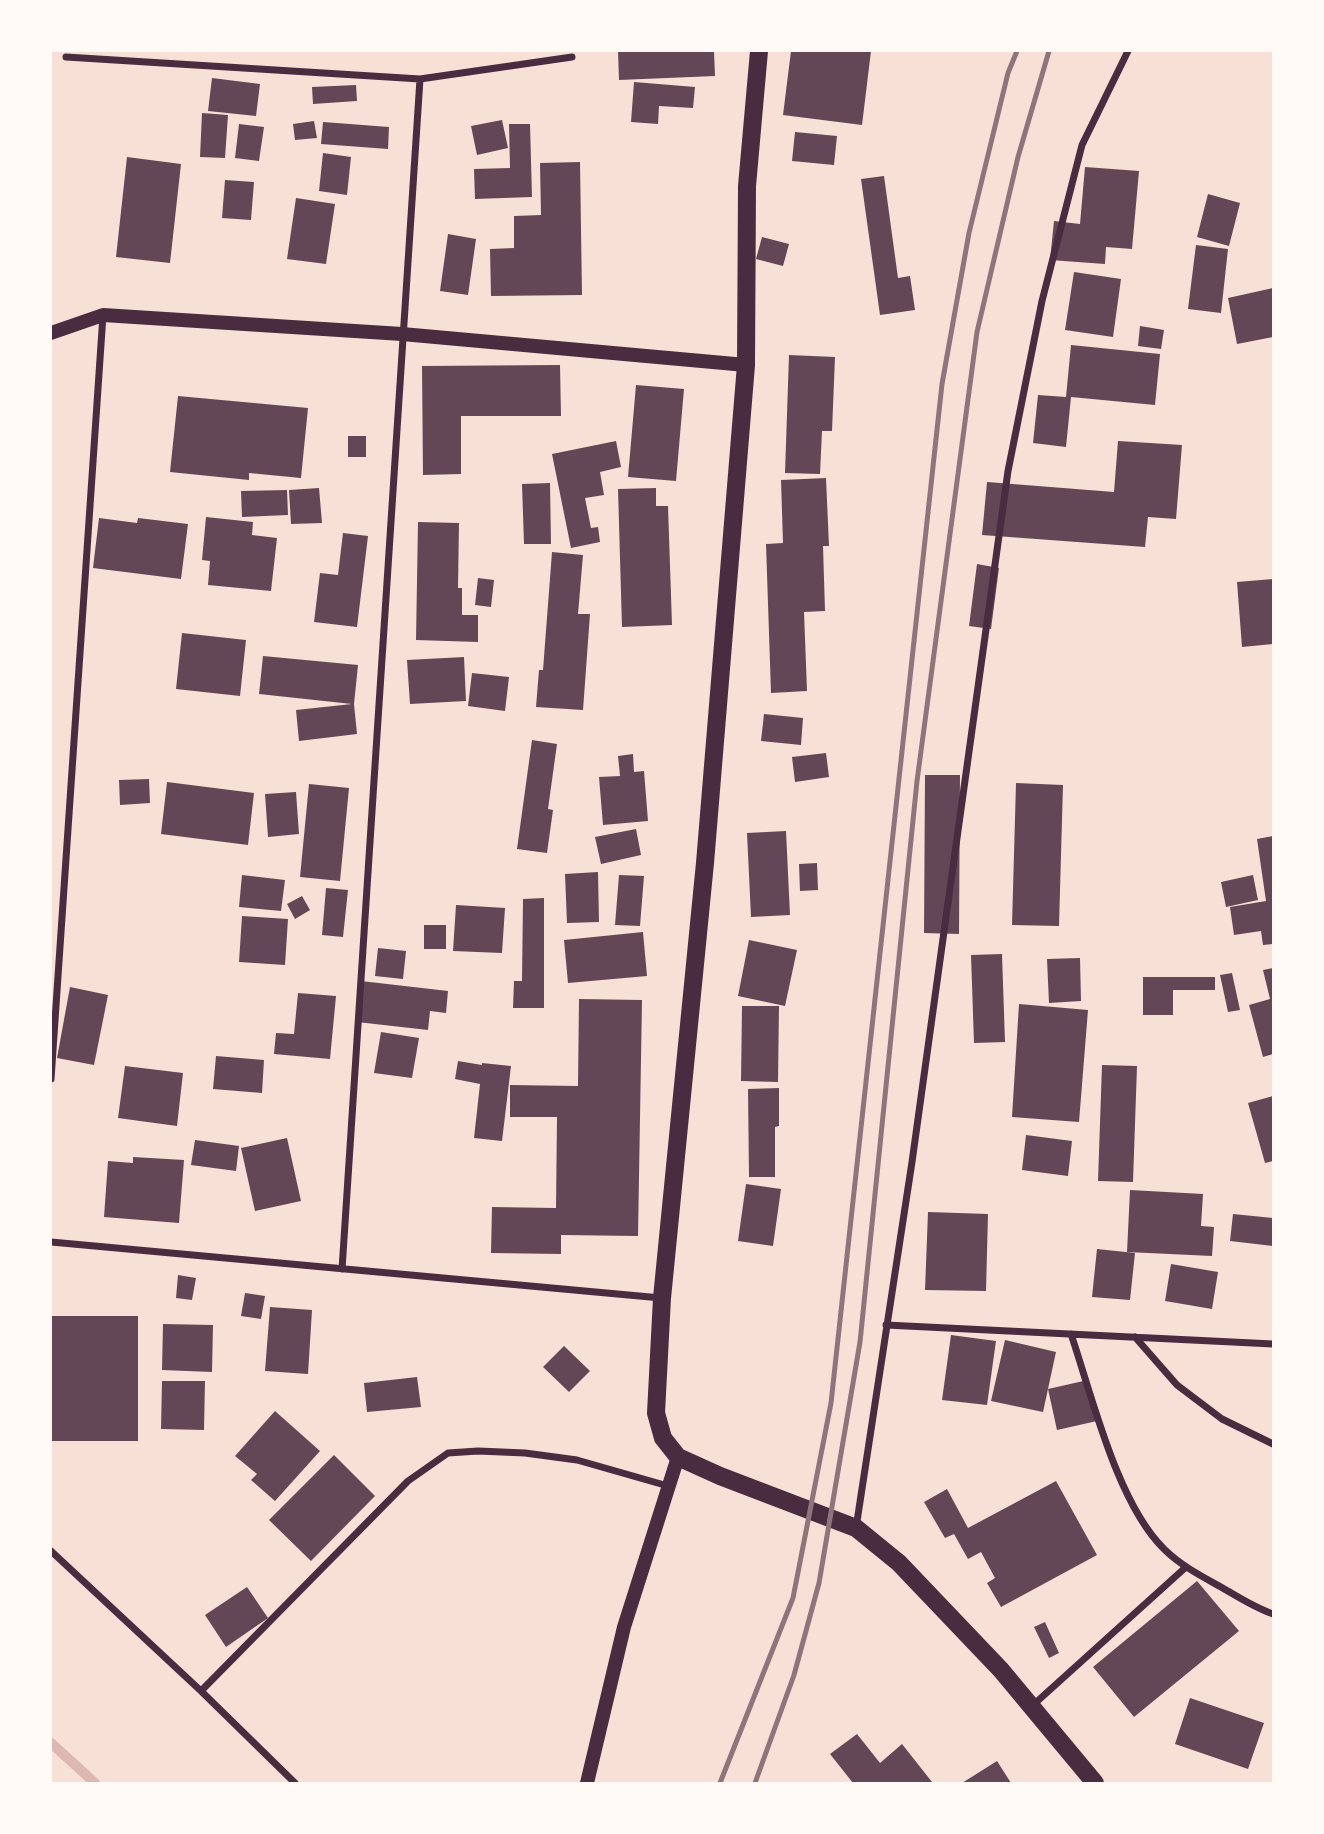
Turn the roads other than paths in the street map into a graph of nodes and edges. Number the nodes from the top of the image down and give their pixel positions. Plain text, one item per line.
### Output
1 (759, 51) edge
2 (1128, 51) edge
3 (66, 57) dead end
4 (572, 57) dead end
5 (420, 79) junction
6 (103, 315) junction
7 (51, 333) edge
8 (402, 334) junction
9 (746, 365) junction
10 (51, 1079) edge
11 (51, 1242) edge
12 (342, 1269) junction
13 (662, 1298) junction
14 (886, 1325) junction
15 (1071, 1334) junction
16 (1135, 1337) junction
17 (1273, 1345) edge
18 (1273, 1444) edge
19 (678, 1457) junction
20 (668, 1486) junction
21 (856, 1528) junction
22 (51, 1551) edge
23 (1186, 1567) junction
24 (1273, 1614) edge
25 (201, 1691) junction
26 (1032, 1706) junction
27 (295, 1783) edge
28 (587, 1783) edge
29 (1095, 1783) edge

1 - 9 main road
2 - 14 street
3 - 5 street
4 - 5 street
5 - 8 street
6 - 7 main road
6 - 8 main road
6 - 10 street
8 - 9 main road
8 - 12 street
9 - 13 main road
11 - 12 street
12 - 13 street
13 - 19 main road
14 - 15 street
14 - 21 street
15 - 16 street
15 - 23 street
16 - 17 street
16 - 18 street
19 - 20 main road
19 - 21 main road
20 - 25 street
20 - 28 main road
21 - 26 main road
22 - 25 street
23 - 24 street
23 - 26 street
25 - 27 street
26 - 29 main road

